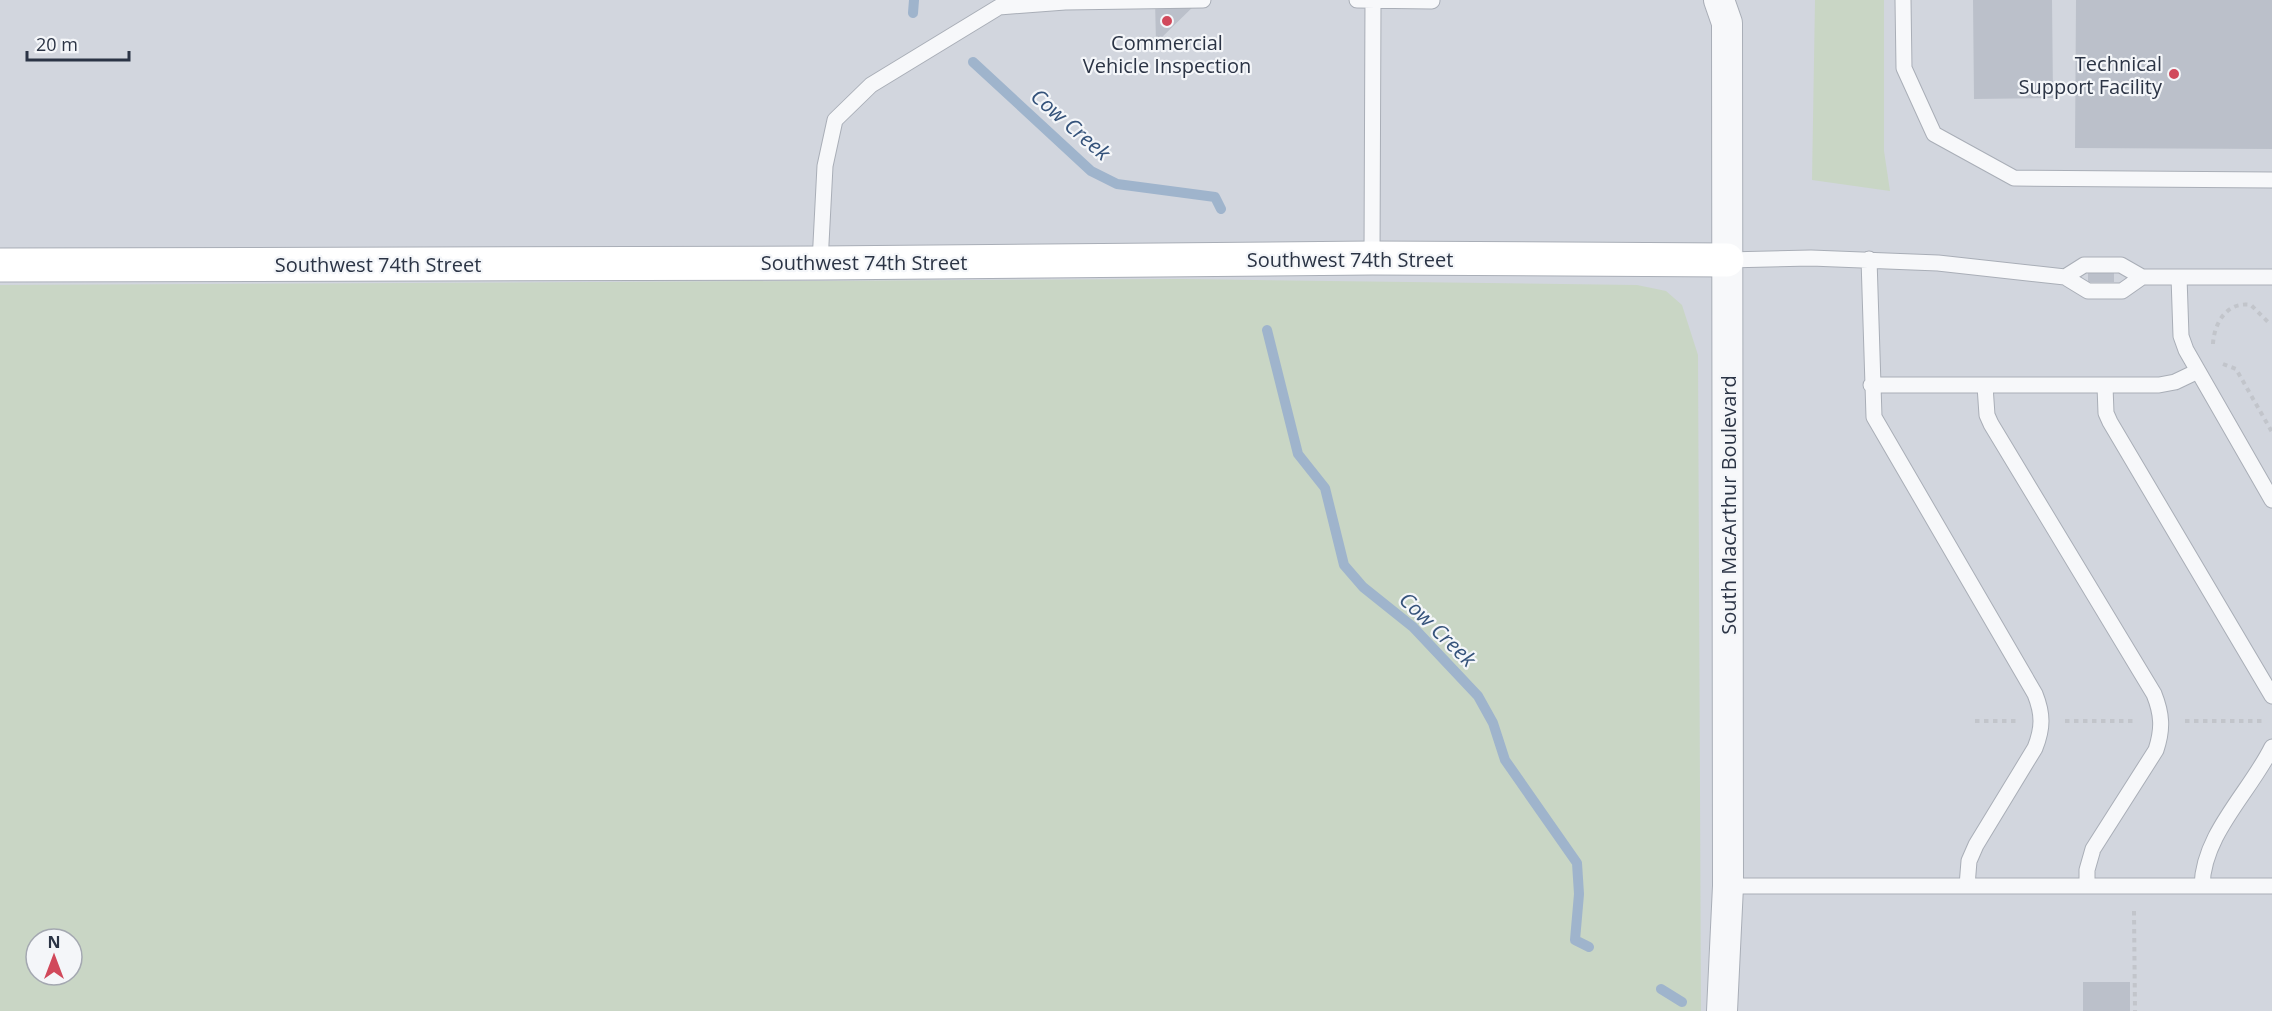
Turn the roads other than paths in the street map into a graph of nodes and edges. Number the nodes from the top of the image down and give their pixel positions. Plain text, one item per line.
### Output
1 (1203, 0) edge
2 (1357, 0) edge
3 (1373, 0) edge
4 (1903, 0) edge
5 (1432, 1) edge
6 (1727, 8) edge
7 (2272, 180) edge
8 (1371, 258) junction
9 (1869, 259) junction
10 (1727, 260) junction
11 (820, 263) junction
12 (0, 265) edge
13 (2065, 277) junction
14 (2142, 277) junction
15 (2179, 277) junction
16 (2272, 277) edge
17 (2198, 371) junction
18 (1871, 385) junction
19 (1985, 386) junction
20 (2105, 386) junction
21 (2272, 500) edge
22 (2272, 696) edge
23 (2272, 747) edge
24 (1728, 886) junction
25 (1967, 886) junction
26 (2087, 886) junction
27 (2202, 886) junction
28 (2272, 886) edge
29 (1722, 1011) edge

1 - 11 lane
2 - 3 lane
3 - 5 lane
3 - 8 lane
4 - 7 lane
6 - 10 street, South MacArthur Boulevard
8 - 10 street, Southwest 74th Street
8 - 11 street, Southwest 74th Street
9 - 10 lane
9 - 13 lane
9 - 18 lane
10 - 24 street, South MacArthur Boulevard
11 - 12 street, Southwest 74th Street
13 - 14 lane
13 - 14 lane
14 - 15 lane
15 - 16 lane
15 - 17 lane
17 - 20 lane
17 - 21 lane
18 - 19 lane
18 - 25 lane
19 - 20 lane
19 - 26 lane
20 - 22 lane
23 - 27 lane
24 - 25 lane
24 - 29 street, South MacArthur Boulevard
25 - 26 lane
26 - 27 lane
27 - 28 lane

